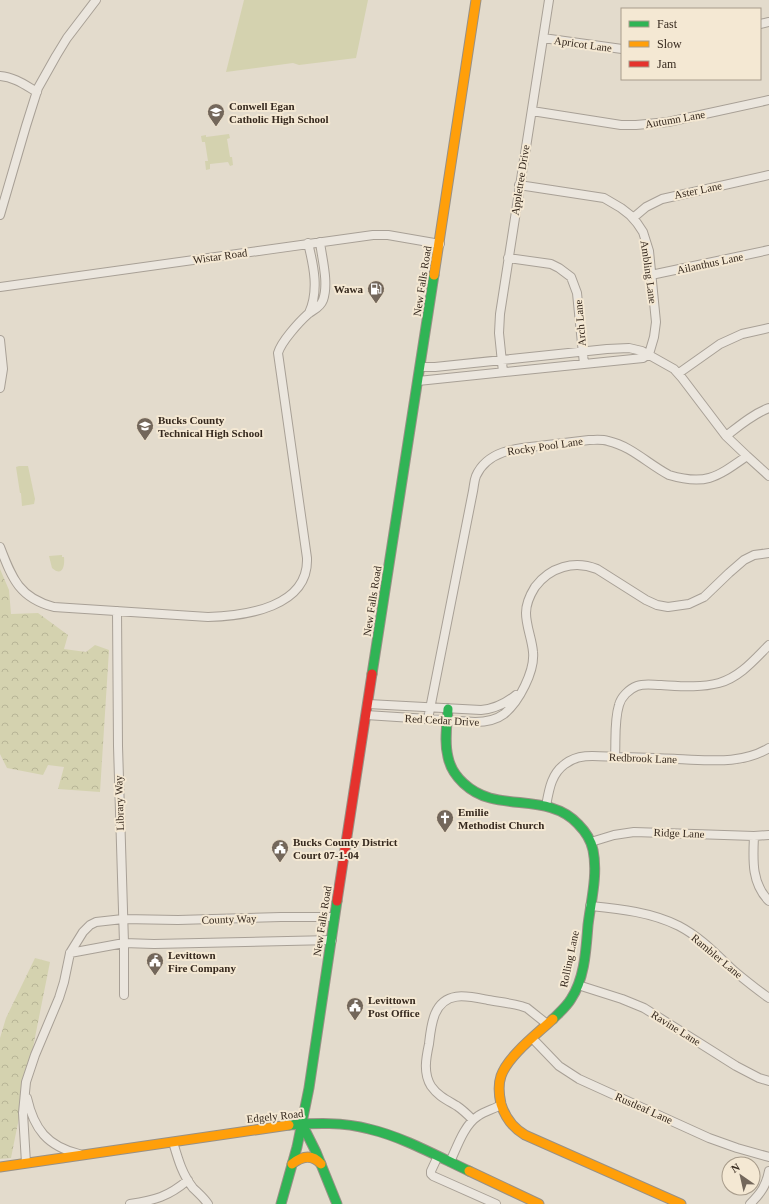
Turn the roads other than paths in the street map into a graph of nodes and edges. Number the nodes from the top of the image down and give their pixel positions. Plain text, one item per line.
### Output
1 (96, 0) edge
2 (476, 0) edge
3 (549, 0) edge
4 (543, 38) junction
5 (621, 49) edge
6 (0, 76) edge
7 (37, 92) junction
8 (769, 100) edge
9 (532, 111) junction
10 (769, 175) edge
11 (519, 185) junction
12 (0, 215) edge
13 (633, 218) junction
14 (320, 242) junction
15 (308, 243) junction
16 (440, 244) junction
17 (769, 250) edge
18 (508, 258) junction
19 (651, 275) junction
20 (0, 287) edge
21 (309, 313) junction
22 (769, 328) edge
23 (0, 340) edge
24 (582, 351) junction
25 (649, 354) junction
26 (502, 360) junction
27 (584, 364) junction
28 (421, 367) junction
29 (503, 372) junction
30 (679, 374) junction
31 (418, 381) junction
32 (0, 388) edge
33 (769, 408) edge
34 (726, 436) junction
35 (747, 456) junction
36 (769, 476) edge
37 (0, 547) edge
38 (769, 553) edge
39 (117, 611) junction
40 (769, 645) edge
41 (525, 685) junction
42 (368, 704) junction
43 (430, 707) junction
44 (448, 709) junction
45 (366, 715) junction
46 (428, 719) junction
47 (447, 720) junction
48 (769, 748) edge
49 (615, 757) junction
50 (546, 806) junction
51 (769, 835) edge
52 (754, 836) junction
53 (591, 842) junction
54 (769, 900) edge
55 (590, 906) junction
56 (335, 917) junction
57 (123, 919) junction
58 (332, 940) junction
59 (124, 944) junction
60 (70, 953) junction
61 (578, 985) junction
62 (124, 995) dead end
63 (769, 998) edge
64 (547, 1024) junction
65 (532, 1038) junction
66 (769, 1081) edge
67 (25, 1089) junction
68 (501, 1105) junction
69 (474, 1120) junction
70 (302, 1124) junction
71 (173, 1142) junction
72 (83, 1155) junction
73 (438, 1156) junction
74 (769, 1156) edge
75 (450, 1162) junction
76 (26, 1163) junction
77 (292, 1164) junction
78 (321, 1164) junction
79 (0, 1167) edge
80 (769, 1171) edge
81 (188, 1180) junction
82 (130, 1204) edge
83 (208, 1204) edge
84 (281, 1204) edge
85 (337, 1204) edge
86 (496, 1204) edge
87 (539, 1204) edge
88 (682, 1204) edge
89 (750, 1204) edge

1 - 7 street
2 - 16 main road, New Falls Road
3 - 4 street, Appletree Drive
4 - 5 street, Apricot Lane
4 - 9 street, Appletree Drive
6 - 7 street
7 - 12 street
8 - 9 street, Autumn Lane
9 - 11 street, Appletree Drive
10 - 13 street, Aster Lane
11 - 13 street, Ambling Lane
11 - 18 street, Appletree Drive
13 - 19 street, Ambling Lane
14 - 15 street, Wistar Road
14 - 16 street, Wistar Road
14 - 21 street
15 - 20 street, Wistar Road
15 - 21 street
16 - 28 main road, New Falls Road
17 - 19 street, Ailanthus Lane
18 - 24 street, Arch Lane
18 - 26 street, Appletree Drive
19 - 25 street, Ambling Lane
21 - 39 street
22 - 30 street
23 - 32 street
24 - 25 street
24 - 26 street
24 - 27 street, Arch Lane
25 - 27 street
25 - 30 street
26 - 28 street
26 - 29 street, Appletree Drive
27 - 29 street
28 - 31 main road, New Falls Road
29 - 31 street
30 - 34 street
31 - 42 main road, New Falls Road
33 - 34 street
34 - 35 street
35 - 36 street
35 - 43 street, Rocky Pool Lane
37 - 39 street
38 - 41 street, Red Cedar Drive
39 - 57 street, Library Way
40 - 49 street
41 - 44 street, Red Cedar Drive
41 - 47 street, Red Cedar Drive
42 - 43 street, Red Cedar Drive
42 - 45 main road, New Falls Road
43 - 44 street, Red Cedar Drive
43 - 46 street, Rocky Pool Lane
44 - 47 main road, Rolling Lane
45 - 46 street, Red Cedar Drive
45 - 56 main road, New Falls Road
46 - 47 street, Red Cedar Drive
47 - 50 main road, Rolling Lane
48 - 49 street, Redbrook Lane
49 - 50 street, Redbrook Lane
50 - 53 main road, Rolling Lane
51 - 52 street, Ridge Lane
52 - 53 street, Ridge Lane
52 - 54 street
53 - 55 main road, Rolling Lane
55 - 61 main road, Rolling Lane
55 - 63 street, Rambler Lane
56 - 57 street, County Way
56 - 58 main road, New Falls Road
57 - 59 street, Library Way
57 - 60 street, County Way
58 - 59 street
58 - 70 main road, New Falls Road
59 - 60 street
59 - 62 street, Library Way
60 - 67 street
61 - 64 main road, Rolling Lane
61 - 66 street, Ravine Lane
64 - 65 main road, Rolling Lane
64 - 69 street
65 - 68 main road, Rolling Lane
65 - 74 street, Rustleaf Lane
67 - 72 street
67 - 76 street
68 - 69 street
68 - 88 main road, Rolling Lane
69 - 75 street
70 - 71 main road, Edgely Road
70 - 73 main road, Edgely Road
70 - 77 main road, New Falls Road
70 - 78 main road
71 - 72 main road, Edgely Road
71 - 81 street
72 - 76 main road, Edgely Road
73 - 75 main road, Edgely Road
73 - 86 street
75 - 87 main road, Edgely Road
76 - 79 main road, Edgely Road
77 - 78 main road
77 - 84 main road, New Falls Road
78 - 85 main road
80 - 89 street
81 - 82 street
81 - 83 street

